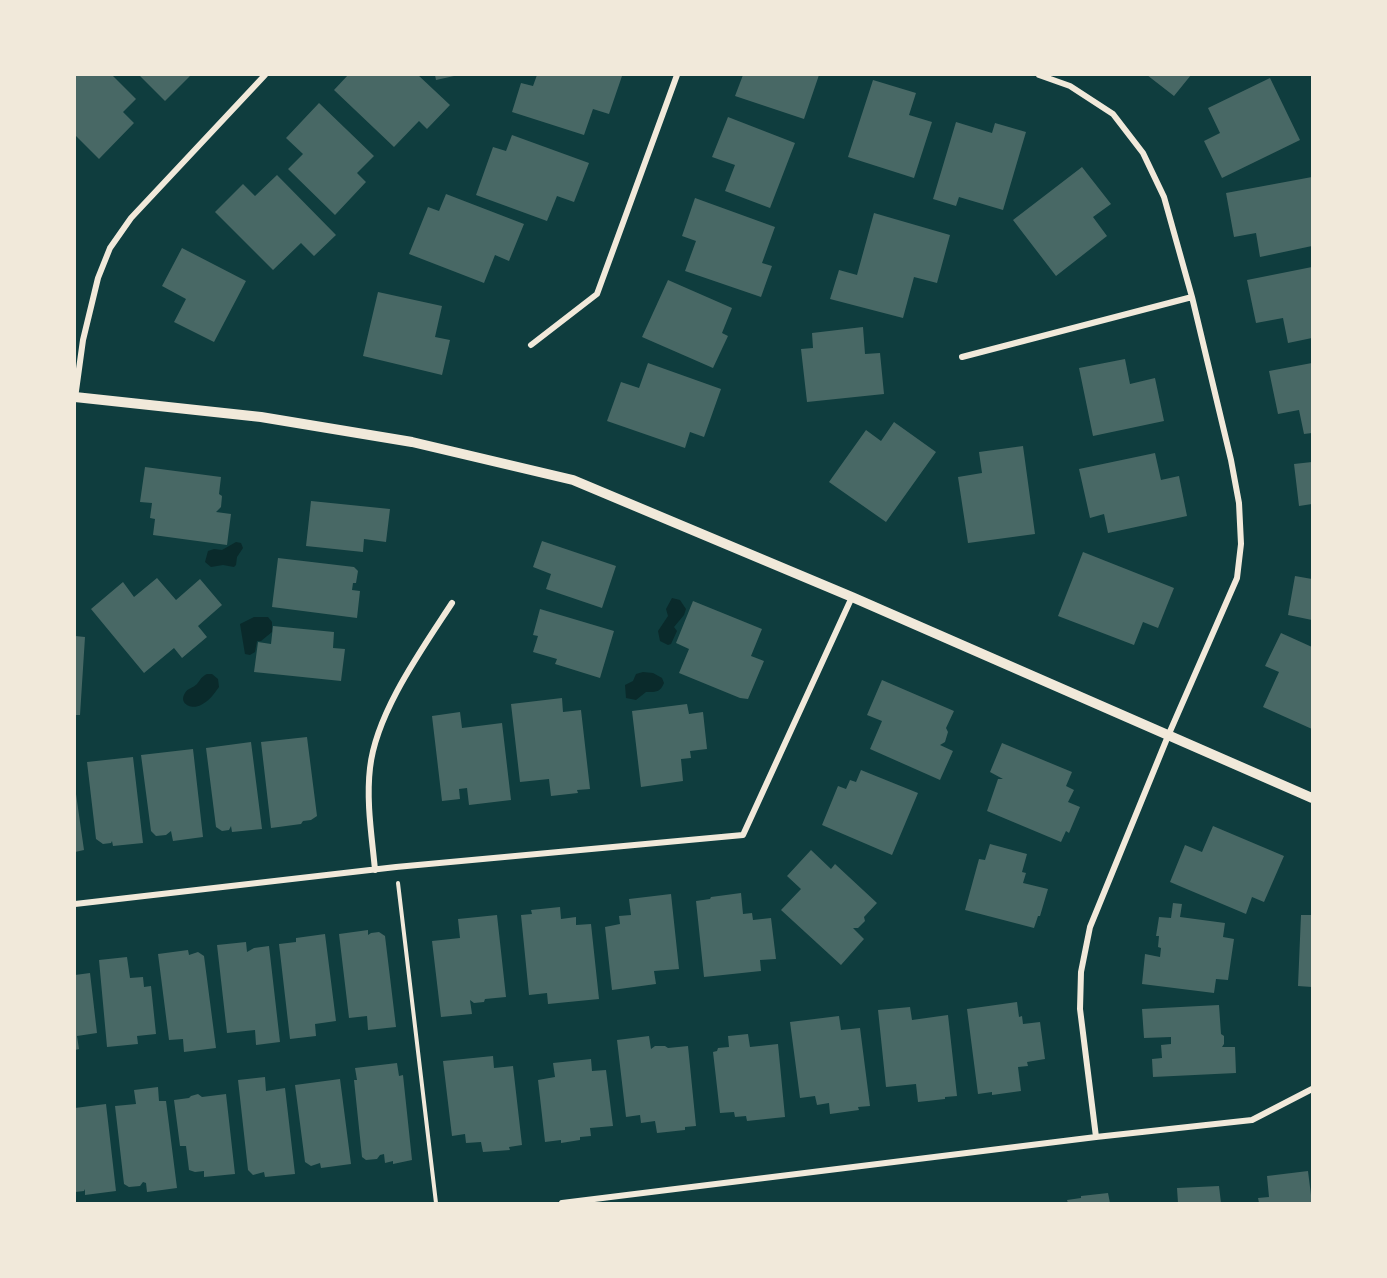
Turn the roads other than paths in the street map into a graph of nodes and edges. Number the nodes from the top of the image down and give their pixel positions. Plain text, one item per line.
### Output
1 (265, 75) edge
2 (677, 75) edge
3 (1039, 75) edge
4 (1192, 297) junction
5 (531, 345) dead end
6 (962, 357) dead end
7 (75, 398) edge
8 (852, 597) junction
9 (452, 603) dead end
10 (1168, 736) junction
11 (1312, 798) edge
12 (375, 870) junction
13 (75, 904) edge
14 (1312, 1089) edge
15 (1096, 1137) junction
16 (562, 1203) edge

1 - 7 street
2 - 5 street
3 - 4 street
4 - 6 street
4 - 10 street
7 - 8 street
8 - 10 street
8 - 12 street
9 - 12 street
10 - 11 street
10 - 15 street
12 - 13 street
14 - 15 street
15 - 16 street

